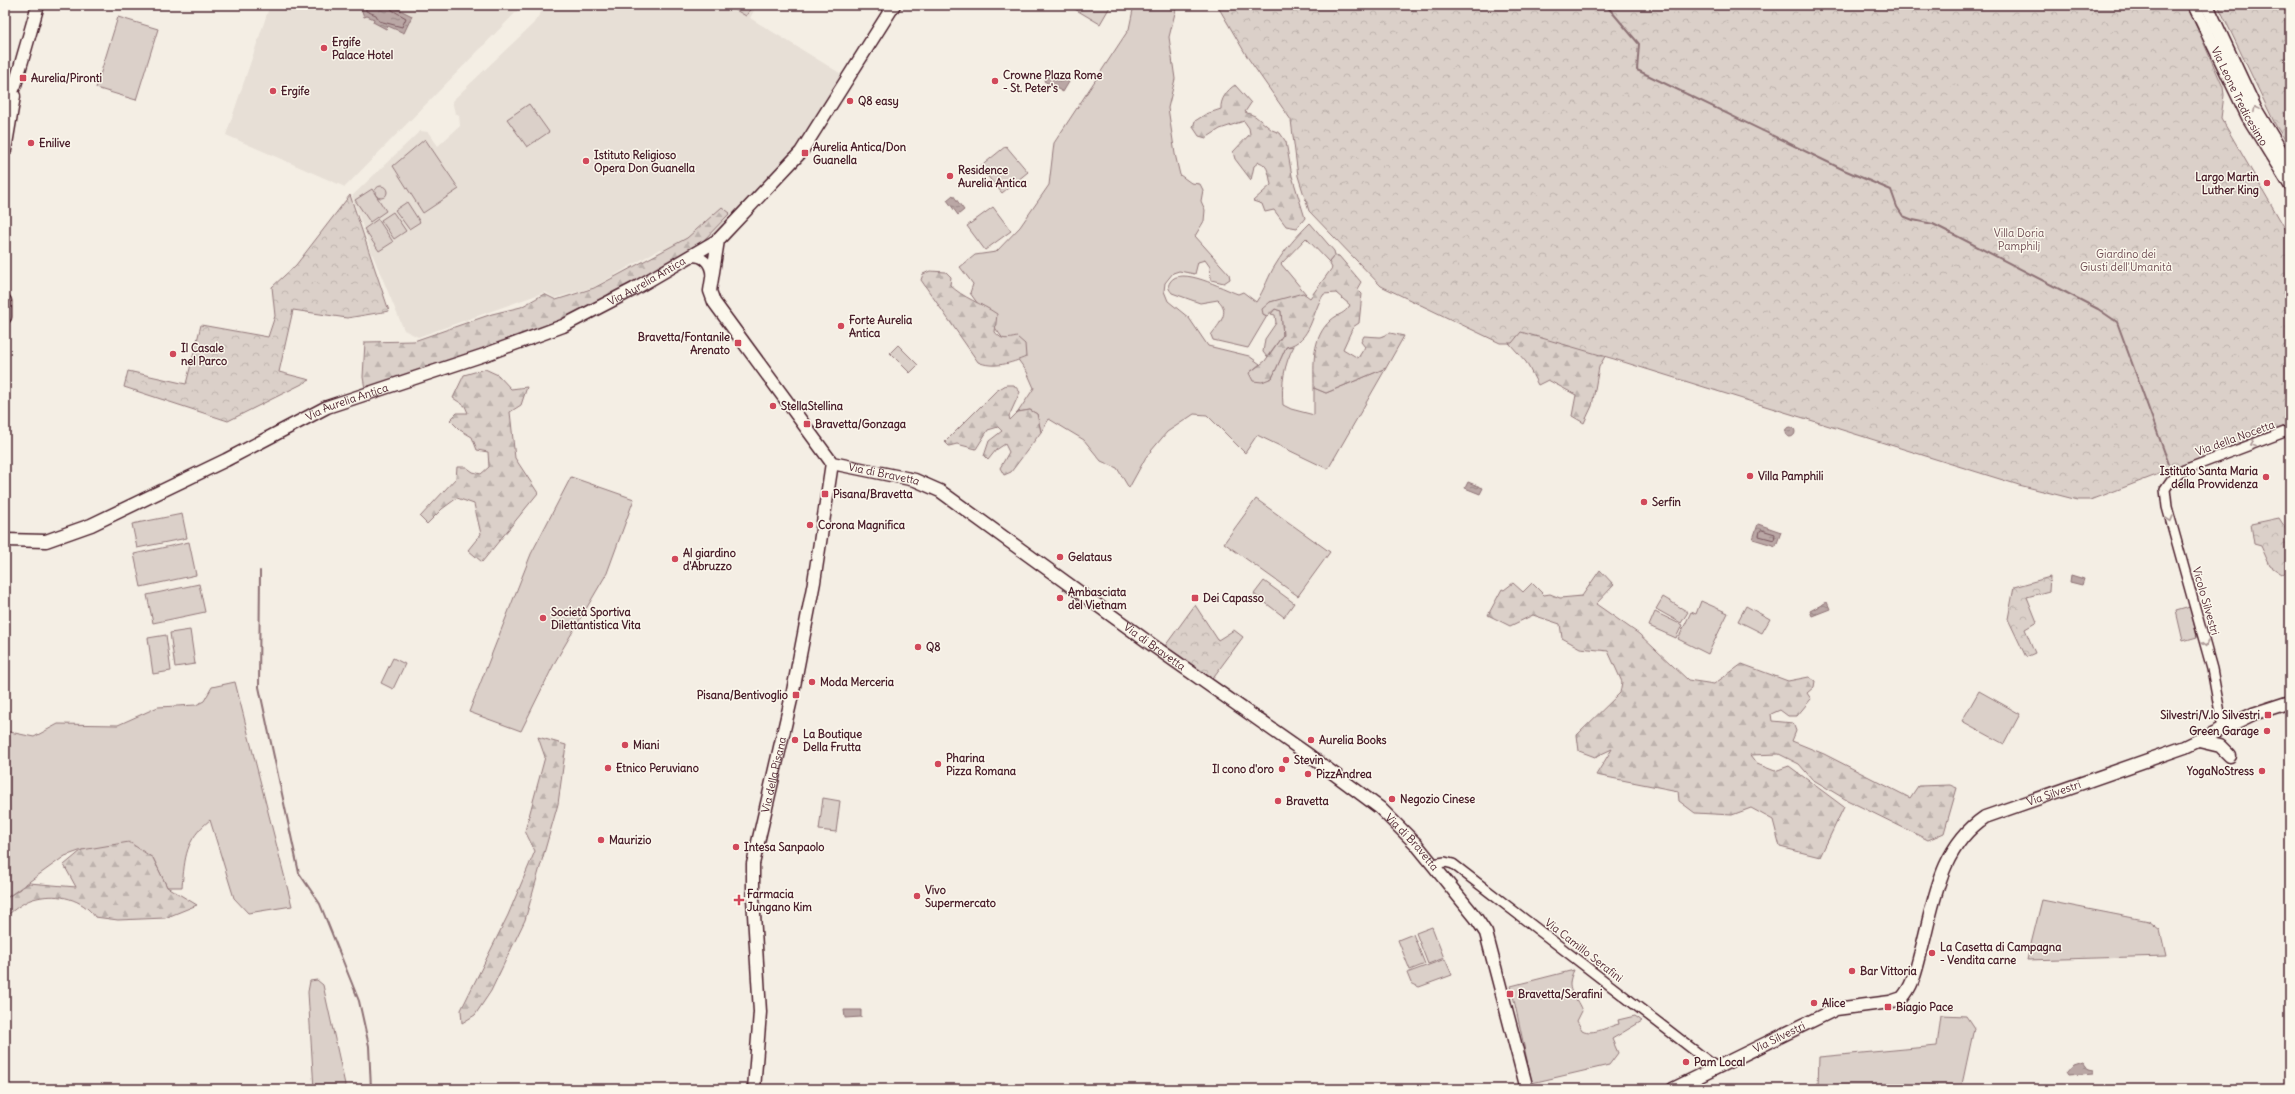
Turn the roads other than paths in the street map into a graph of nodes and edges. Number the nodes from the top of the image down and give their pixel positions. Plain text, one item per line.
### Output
1 (38, 5) edge
2 (894, 5) edge
3 (2194, 5) edge
4 (2207, 5) edge
5 (14, 85) junction
6 (5, 106) edge
7 (5, 150) edge
8 (2290, 166) edge
9 (2290, 185) edge
10 (718, 240) junction
11 (690, 257) junction
12 (712, 276) junction
13 (5, 301) edge
14 (5, 317) edge
15 (2290, 430) edge
16 (832, 463) junction
17 (2168, 482) joint
18 (5, 540) edge
19 (2290, 702) edge
20 (2223, 729) junction
21 (2199, 741) junction
22 (2230, 756) dead end
23 (1433, 864) junction
24 (1717, 1068) junction
25 (754, 1089) edge
26 (1527, 1089) edge
27 (1673, 1089) edge

1 - 5 main road
2 - 10 main road
3 - 9 main road, Via Leone Tredicesimo
8 -> 4 main road, Via Leone Tredicesimo
5 - 6 main road
5 - 7 main road
10 - 11 main road, Via Aurelia Antica
10 - 12 main road
11 - 12 street
11 - 18 main road, Via Aurelia Antica
12 - 16 main road
13 - 14 main road
15 -> 17 street, Via della Nocetta
16 - 23 main road, Via di Bravetta
16 - 25 main road, Via della Pisana
17 -> 20 street, Vicolo Silvestri
19 - 20 main road, Via Silvestri
20 - 21 main road, Via Silvestri
21 - 22 main road
21 - 24 main road, Via Silvestri
23 - 24 street, Via Camillo Serafini
23 - 26 main road, Via di Bravetta
24 - 27 main road, Via Silvestri

